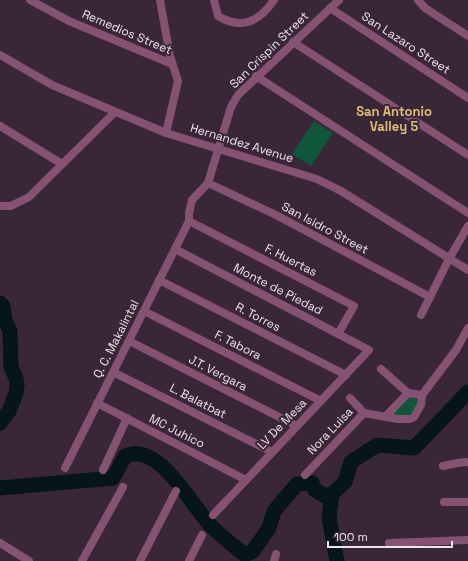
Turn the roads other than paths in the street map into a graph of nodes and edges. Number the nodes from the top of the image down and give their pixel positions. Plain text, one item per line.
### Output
1 (30, 0) edge
2 (160, 0) edge
3 (214, 0) edge
4 (274, 0) edge
5 (339, 0) edge
6 (418, 0) edge
7 (330, 8) junction
8 (468, 36) edge
9 (293, 42) junction
10 (0, 55) edge
11 (172, 64) junction
12 (256, 76) junction
13 (468, 98) edge
14 (115, 112) junction
15 (0, 126) edge
16 (166, 133) junction
17 (218, 147) junction
18 (468, 155) edge
19 (62, 164) junction
20 (208, 183) junction
21 (0, 206) edge
22 (468, 214) edge
23 (189, 221) junction
24 (468, 226) edge
25 (175, 249) junction
26 (449, 259) junction
27 (468, 270) edge
28 (159, 280) junction
29 (430, 297) junction
30 (144, 311) junction
31 (421, 315) dead end
32 (468, 328) edge
33 (338, 334) junction
34 (129, 341) junction
35 (369, 350) joint
36 (381, 369) dead end
37 (113, 372) junction
38 (346, 374) junction
39 (408, 393) junction
40 (422, 395) junction
41 (350, 398) dead end
42 (321, 401) junction
43 (97, 403) junction
44 (364, 413) junction
45 (385, 417) junction
46 (127, 418) junction
47 (297, 426) junction
48 (272, 452) junction
49 (468, 462) edge
50 (443, 466) dead end
51 (65, 468) dead end
52 (103, 470) dead end
53 (305, 475) dead end
54 (246, 480) junction
55 (123, 487) dead end
56 (176, 491) dead end
57 (444, 502) dead end
58 (468, 502) edge
59 (213, 515) dead end
60 (202, 535) dead end
61 (468, 540) edge
62 (0, 543) edge
63 (389, 543) dead end
64 (143, 560) edge
65 (28, 561) edge
66 (82, 561) edge
67 (189, 561) edge

1 - 11 street, Remedios Street
2 - 11 street
3 - 4 street
5 - 7 street, San Crispin Street
6 - 8 street
7 - 9 street, San Crispin Street
7 - 13 street, San Lazaro Street
9 - 12 street, San Crispin Street
9 - 18 street
10 - 14 street, Hernandez Avenue
11 - 16 street
12 - 17 street, San Crispin Street
12 - 22 street
14 - 16 street, Hernandez Avenue
14 - 19 street
15 - 19 street
16 - 17 street, Hernandez Avenue
17 - 20 street, San Crispin Street
17 - 26 street, Hernandez Avenue
19 - 21 street
20 - 23 street, Q. C. Makalintal
20 - 29 street, San Isidro Street
23 - 25 street, Q. C. Makalintal
23 - 33 street, F. Huertas
24 - 26 street
25 - 28 street, Q. C. Makalintal
25 - 33 street, Monte de Piedad
26 - 27 street, Hernandez Avenue
26 - 29 street
28 - 30 street, Q. C. Makalintal
28 - 38 street, R. Torres
29 - 31 street
30 - 34 street, Q. C. Makalintal
30 - 42 street, F. Tabora
32 - 40 street, Nora Luisa
33 - 35 street, Monte de Piedad
34 - 37 street, Q. C. Makalintal
34 - 47 street, J.T. Vergara
35 - 38 street, LV De Mesa
36 - 39 street
37 - 43 street, Q. C. Makalintal
37 - 48 street, L. Balatbat
38 - 42 street, LV De Mesa
39 - 40 street
39 - 45 street
40 - 45 street, Nora Luisa
41 - 44 street
42 - 47 street, LV De Mesa
43 - 46 street, MC Juhico
43 - 51 street, Q. C. Makalintal
44 - 45 street, Nora Luisa
44 - 53 street, Nora Luisa
46 - 52 street
46 - 54 street, MC Juhico
47 - 48 street, LV De Mesa
48 - 54 street, LV De Mesa
49 - 50 street
54 - 59 street, LV De Mesa
55 - 66 street
56 - 64 street
57 - 58 street
60 - 67 street
61 - 63 street
62 - 65 street

